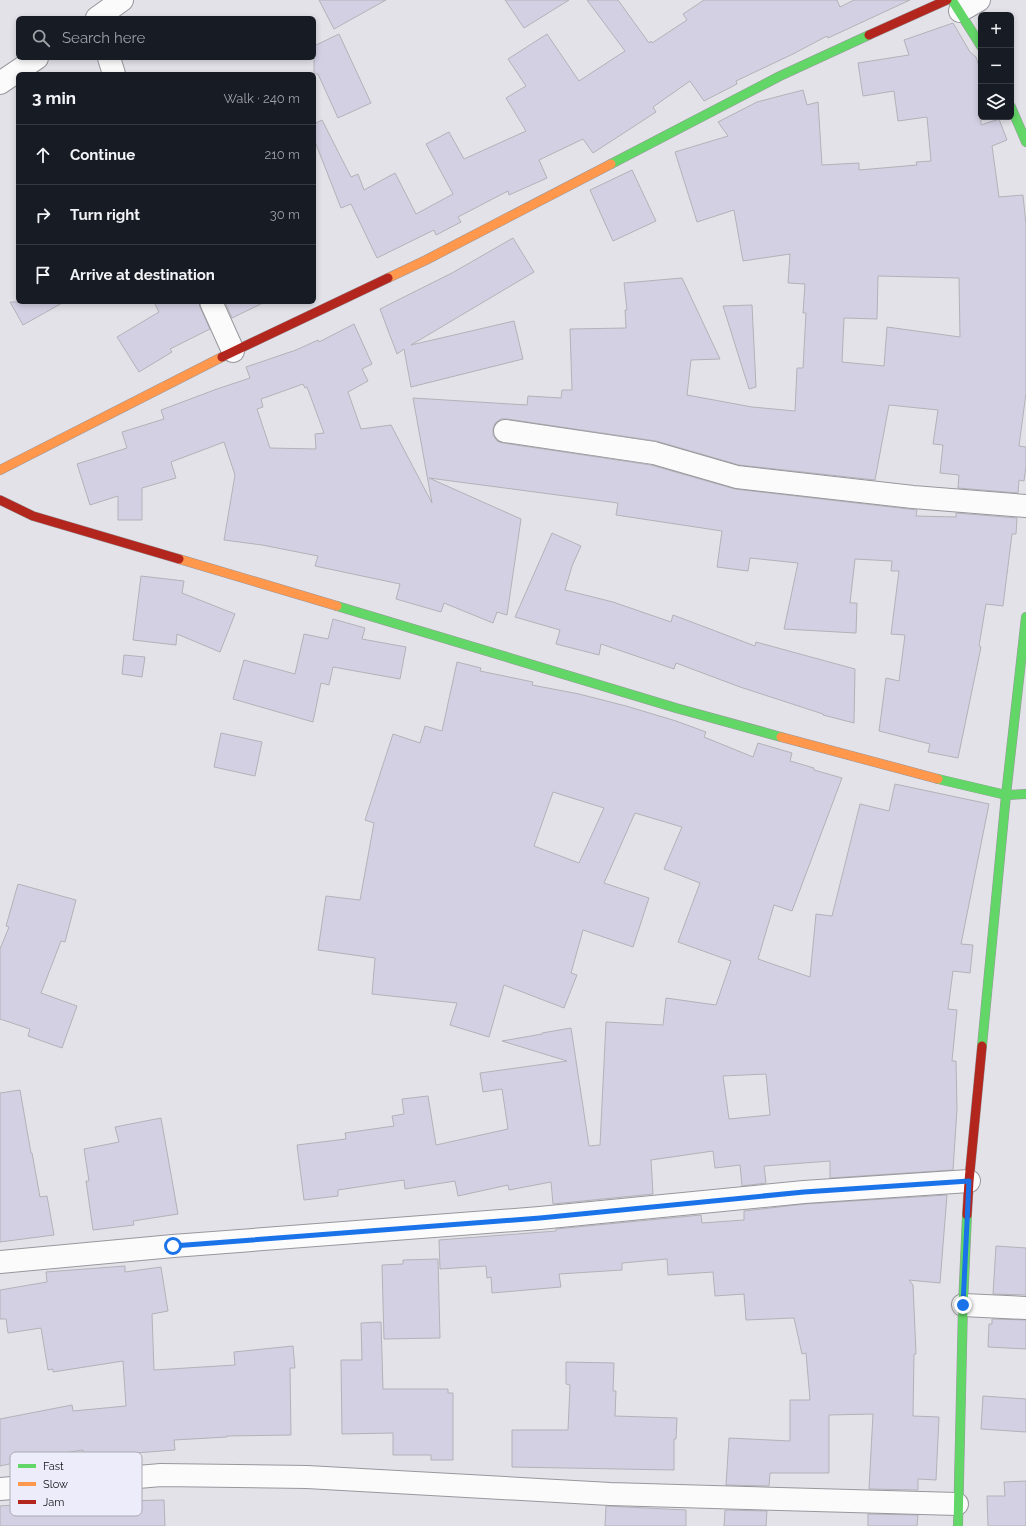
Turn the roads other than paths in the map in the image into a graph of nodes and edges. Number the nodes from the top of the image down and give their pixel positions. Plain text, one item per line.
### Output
1 (122, 0) edge
2 (979, 0) edge
3 (953, 4) edge
4 (100, 16) edge
5 (978, 42) edge
6 (34, 60) edge
7 (110, 60) edge
8 (16, 72) edge
9 (16, 72) edge
10 (113, 72) edge
11 (0, 83) edge
12 (1014, 114) edge
13 (1026, 142) edge
14 (212, 304) edge
15 (233, 351) junction
16 (505, 431) dead end
17 (0, 470) edge
18 (0, 500) edge
19 (1026, 506) edge
20 (1026, 616) edge
21 (1026, 794) edge
22 (1006, 795) junction
23 (969, 1181) junction
24 (0, 1262) edge
25 (963, 1305) junction
26 (1026, 1308) edge
27 (142, 1477) edge
28 (10, 1488) edge
29 (0, 1489) edge
30 (958, 1504) junction
31 (958, 1526) edge

1 - 4 street
2 - 3 street
3 - 5 street
3 - 15 street
6 - 9 street
7 - 10 street
8 - 11 street
12 - 13 street
14 - 15 street
15 - 17 street
16 - 19 street
18 - 22 street
20 - 22 street
21 - 22 street
22 - 23 street
23 - 24 street
23 - 25 street
25 - 26 street
25 - 30 street
27 - 30 street
28 - 29 street
30 - 31 street

